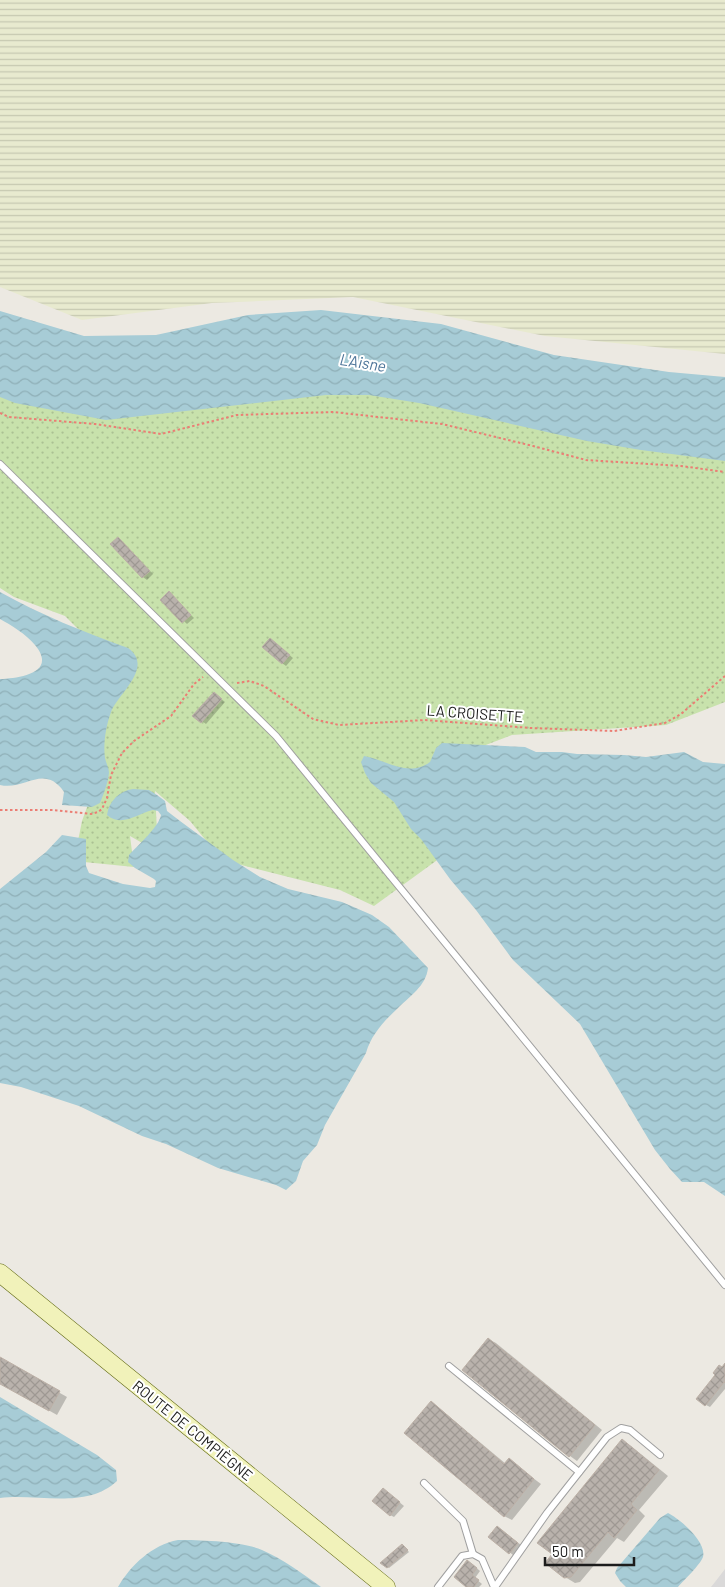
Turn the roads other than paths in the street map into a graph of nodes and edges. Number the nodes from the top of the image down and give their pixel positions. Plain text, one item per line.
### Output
1 (0, 464) edge
2 (0, 1273) edge
3 (725, 1285) edge
4 (449, 1366) dead end
5 (660, 1455) dead end
6 (579, 1472) junction
7 (424, 1483) dead end
8 (473, 1554) junction
9 (386, 1587) edge
10 (438, 1587) edge
11 (494, 1587) edge

1 - 3 lane
2 - 9 main road, ROUTE DE COMPIÈGNE
4 - 6 lane
5 - 6 lane
6 - 11 lane
7 - 8 lane
8 - 10 lane
8 - 11 lane

